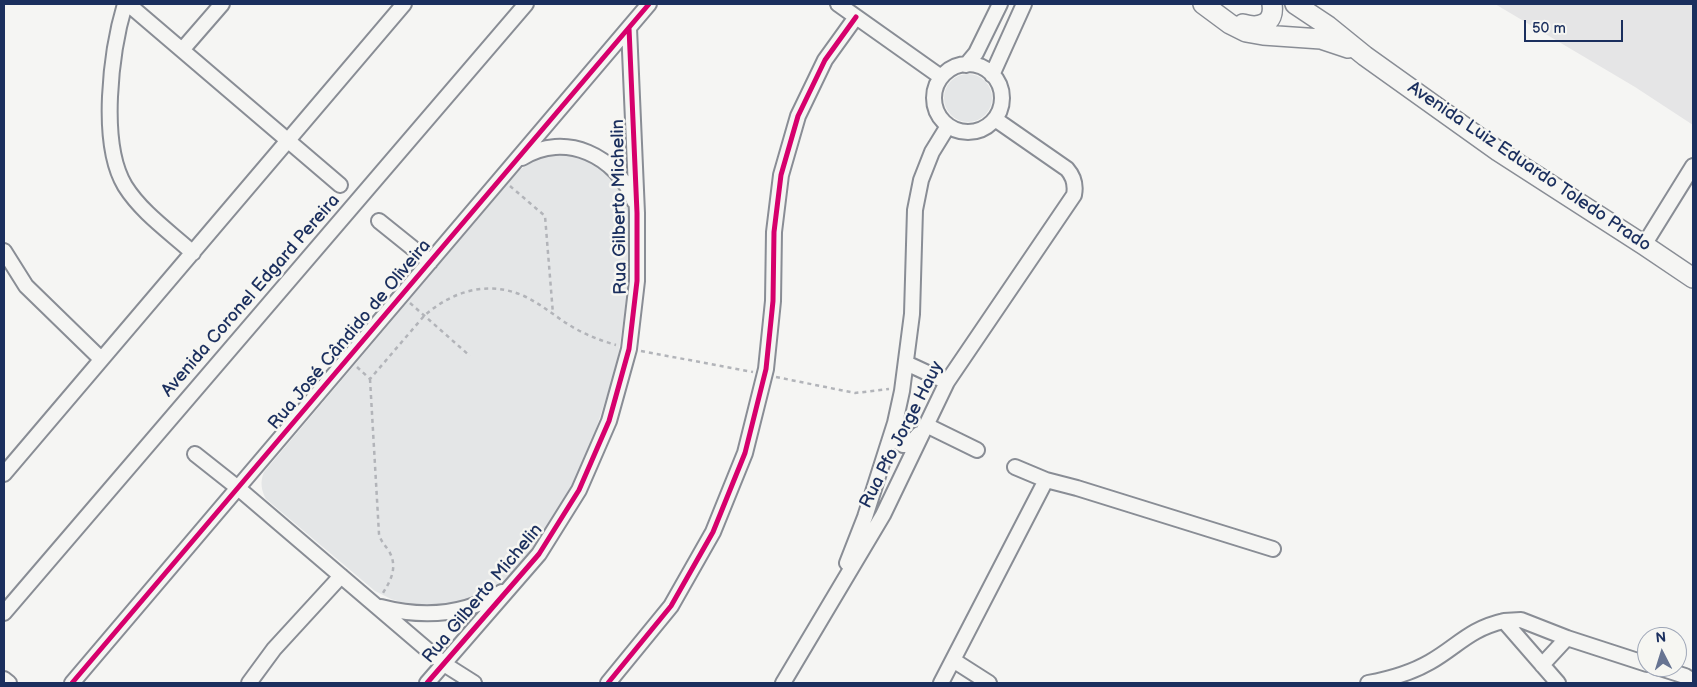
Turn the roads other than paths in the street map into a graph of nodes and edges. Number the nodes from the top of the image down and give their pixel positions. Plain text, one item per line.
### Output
1 (126, 4) edge
2 (222, 4) edge
3 (404, 4) edge
4 (526, 4) edge
5 (650, 4) edge
6 (838, 4) edge
7 (1001, 4) edge
8 (1203, 4) edge
9 (1272, 4) edge
10 (1295, 4) edge
11 (1022, 8) edge
12 (856, 17) junction
13 (1222, 18) junction
14 (629, 28) junction
15 (984, 37) junction
16 (1004, 47) junction
17 (182, 50) junction
18 (1365, 56) junction
19 (966, 64) junction
20 (992, 75) junction
21 (941, 77) junction
22 (995, 119) junction
23 (948, 126) junction
24 (289, 140) junction
25 (514, 162) junction
26 (1693, 166) edge
27 (340, 185) dead end
28 (637, 213) junction
29 (378, 221) dead end
30 (1644, 245) junction
31 (4, 251) edge
32 (193, 253) junction
33 (430, 262) junction
34 (1693, 278) edge
35 (102, 359) junction
36 (906, 363) junction
37 (947, 382) junction
38 (895, 423) junction
39 (926, 425) junction
40 (977, 450) dead end
41 (195, 454) dead end
42 (7, 464) edge
43 (1015, 468) dead end
44 (1046, 480) junction
45 (238, 488) junction
46 (1273, 549) dead end
47 (341, 576) junction
48 (511, 586) junction
49 (376, 606) junction
50 (829, 608) junction
51 (4, 613) edge
52 (1504, 621) junction
53 (1567, 638) junction
54 (953, 660) junction
55 (1637, 661) edge
56 (444, 664) junction
57 (1542, 664) junction
58 (4, 679) edge
59 (1396, 681) edge
60 (9, 683) edge
61 (72, 683) edge
62 (249, 683) edge
63 (427, 683) edge
64 (474, 683) edge
65 (608, 683) edge
66 (783, 683) edge
67 (941, 683) edge
68 (989, 683) edge
69 (1368, 683) edge
70 (1558, 683) edge

1 - 17 street
1 - 32 street
2 - 17 street
3 - 24 street
4 - 51 street, Avenida Coronel Edgard Pereira
5 - 14 street, Rua José Cândido de Oliveira
6 - 12 street
7 - 11 street
7 - 15 street
8 - 13 main road, Avenida Luiz Eduardo Toledo Prado
9 - 13 main road
10 - 18 main road, Avenida Luiz Eduardo Toledo Prado
11 - 16 street
12 - 21 street
12 - 65 street
13 - 18 main road, Avenida Luiz Eduardo Toledo Prado
14 - 25 street, Rua José Cândido de Oliveira
14 - 28 street, Rua Gilberto Michelin
15 - 16 street
15 - 19 street
16 - 20 street
17 - 24 street
18 - 30 main road, Avenida Luiz Eduardo Toledo Prado
19 - 20 street
19 - 21 street
20 - 22 street
21 - 23 street
22 - 23 street
22 - 37 street, Rua Pfo Jorge Hauy
23 - 36 street
24 - 27 street
24 - 32 street
25 - 28 street
25 - 33 street, Rua José Cândido de Oliveira
26 - 30 street
28 - 48 street, Rua Gilberto Michelin
29 - 33 street
30 - 34 main road, Avenida Luiz Eduardo Toledo Prado
31 - 35 street
32 - 35 street
33 - 45 street, Rua José Cândido de Oliveira
35 - 42 street
36 - 37 street
36 - 38 street
37 - 39 street, Rua Pfo Jorge Hauy
38 - 39 street
38 - 50 street
39 - 40 street
39 - 50 street, Rua Pfo Jorge Hauy
41 - 45 street
43 - 44 street
44 - 46 street
44 - 54 street
45 - 47 street
45 - 61 street, Rua José Cândido de Oliveira
47 - 49 street
47 - 62 street
48 - 49 street
48 - 56 street, Rua Gilberto Michelin
49 - 56 street
50 - 66 street, Rua Pfo Jorge Hauy
52 - 53 street
52 - 57 street
52 - 59 street
53 - 55 street
53 - 57 street
54 - 67 street
54 - 68 street
56 - 63 street, Rua Gilberto Michelin
56 - 64 street
57 - 70 street
58 - 60 street
59 - 69 street

